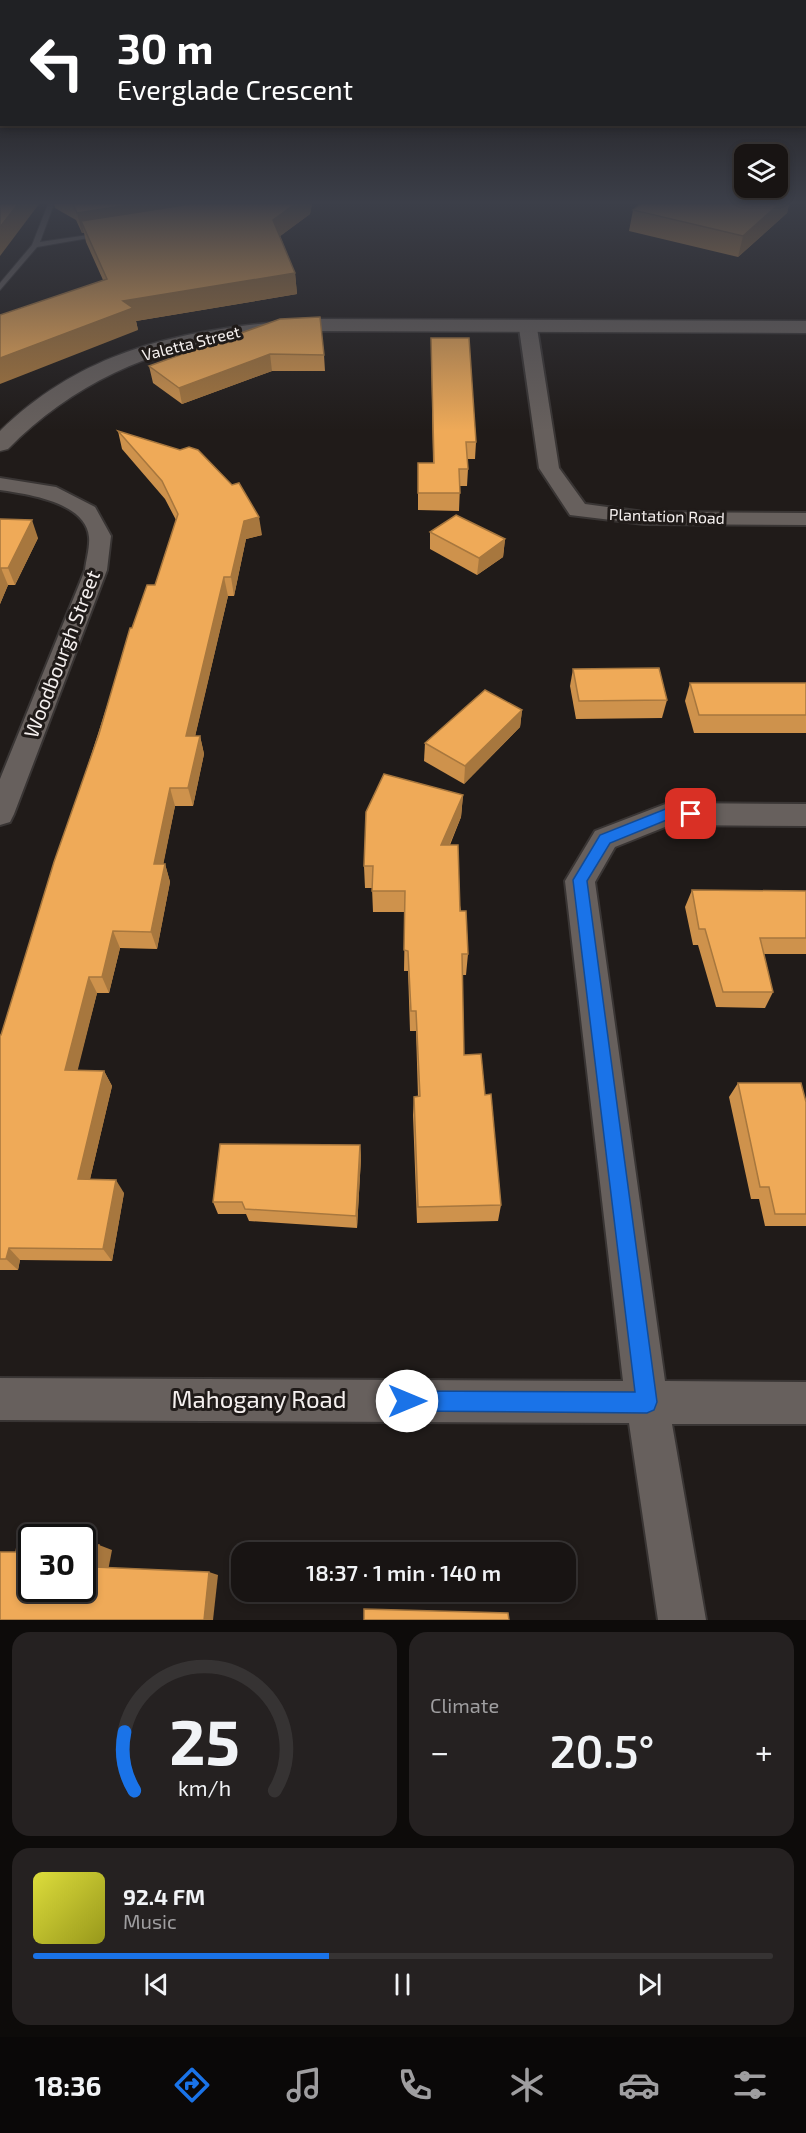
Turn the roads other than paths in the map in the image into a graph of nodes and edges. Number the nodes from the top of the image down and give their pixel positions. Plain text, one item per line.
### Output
1 (528, 327) junction
2 (806, 327) edge
3 (0, 444) edge
4 (0, 484) edge
5 (806, 519) edge
6 (0, 814) edge
7 (806, 815) edge
8 (0, 1399) edge
9 (647, 1402) junction
10 (806, 1403) edge
11 (682, 1620) edge

1 - 2 street, Valetta Street
1 - 3 street, Valetta Street
1 - 5 street, Plantation Road
4 - 6 street, Woodbourgh Street
7 - 9 street
8 - 9 street, Mahogany Road
9 - 10 street, Mahogany Road
9 - 11 street

